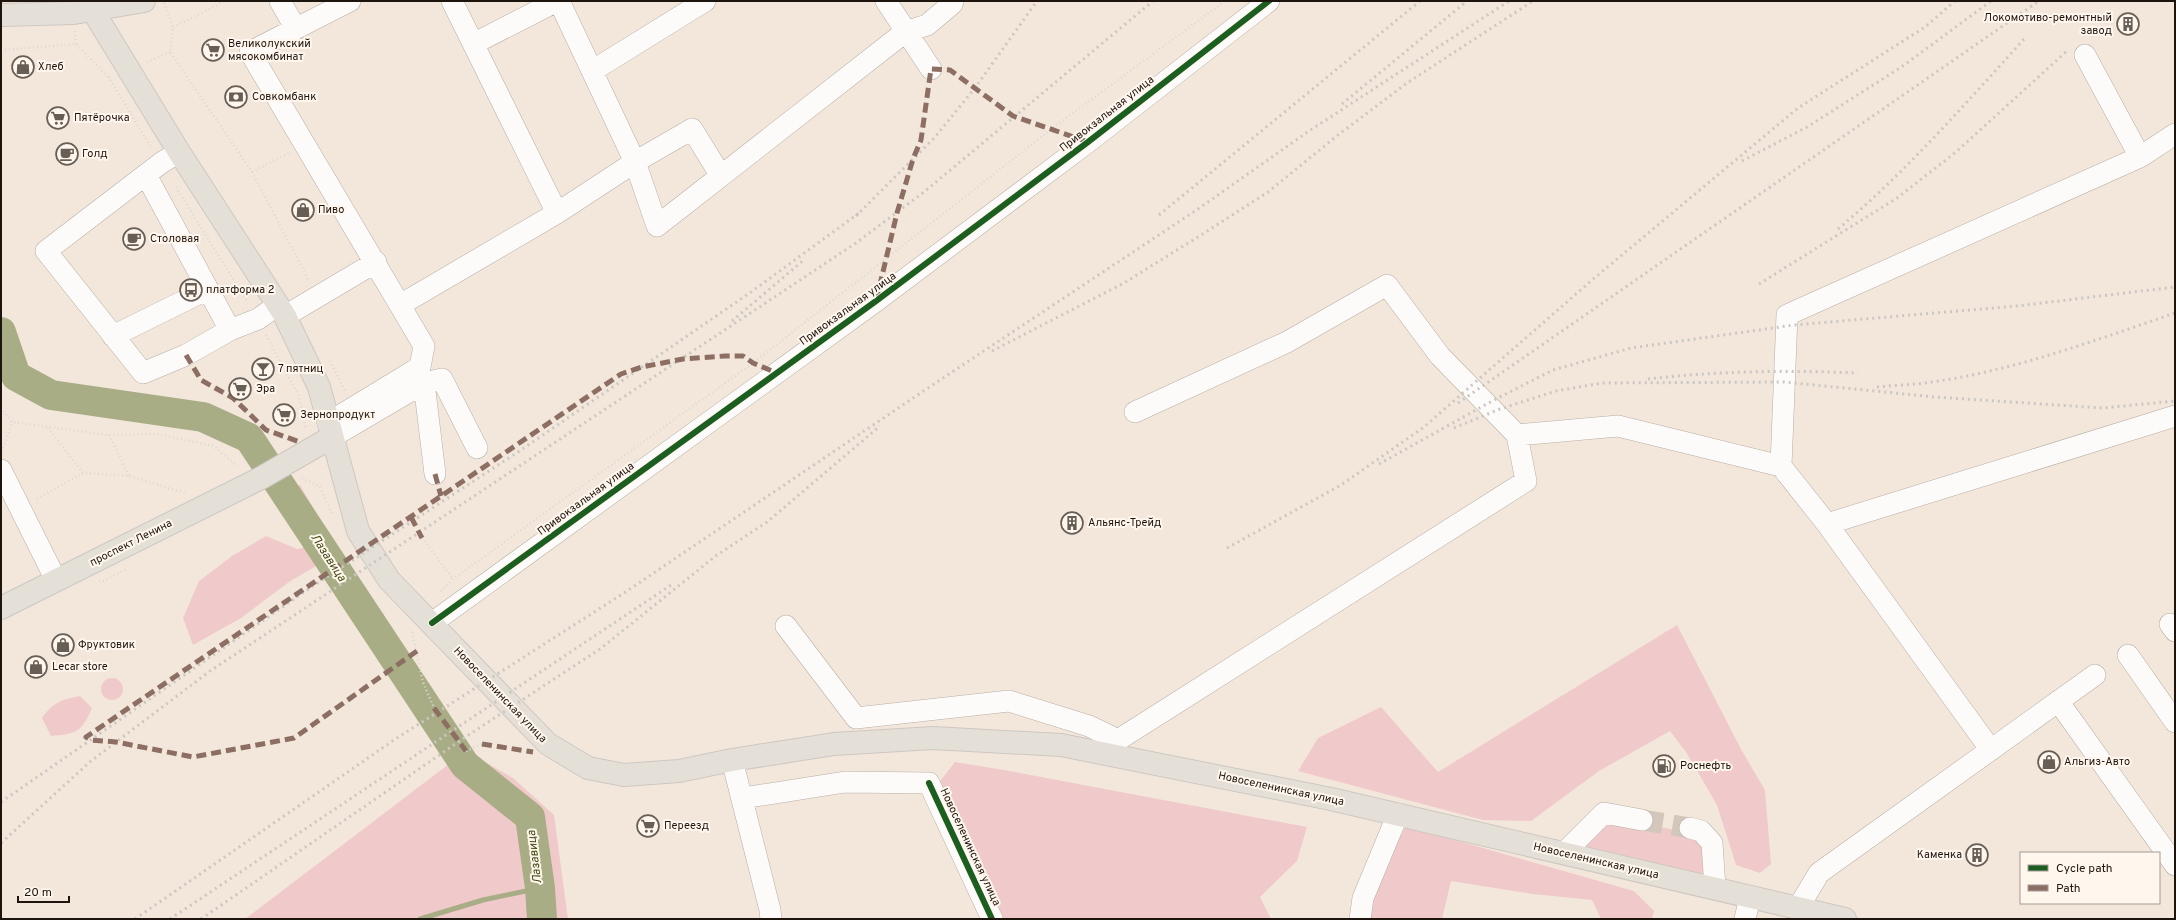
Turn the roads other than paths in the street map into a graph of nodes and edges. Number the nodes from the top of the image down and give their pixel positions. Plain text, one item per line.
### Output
1 (144, 1) edge
2 (280, 1) edge
3 (350, 1) edge
4 (452, 1) edge
5 (558, 1) edge
6 (705, 1) edge
7 (886, 1) edge
8 (953, 1) edge
9 (1269, 1) edge
10 (34, 8) edge
11 (93, 11) junction
12 (3, 15) edge
13 (296, 29) junction
14 (905, 32) junction
15 (473, 44) junction
16 (2085, 55) dead end
17 (931, 69) dead end
18 (592, 71) junction
19 (2175, 134) edge
20 (180, 152) junction
21 (2140, 157) junction
22 (635, 162) junction
23 (146, 175) junction
24 (721, 176) junction
25 (557, 213) junction
26 (376, 262) junction
27 (208, 289) junction
28 (400, 305) junction
29 (281, 310) junction
30 (230, 330) junction
31 (113, 336) junction
32 (424, 383) junction
33 (1135, 412) dead end
34 (2175, 416) edge
35 (330, 430) junction
36 (1518, 435) junction
37 (477, 448) dead end
38 (1780, 466) junction
39 (1, 470) edge
40 (435, 474) dead end
41 (1827, 524) junction
42 (56, 580) junction
43 (1, 608) edge
44 (426, 618) junction
45 (786, 626) dead end
46 (2128, 656) dead end
47 (2094, 675) dead end
48 (2058, 701) junction
49 (2175, 722) edge
50 (1991, 750) junction
51 (732, 760) junction
52 (743, 798) junction
53 (1398, 814) junction
54 (1642, 820) tunnel mouth
55 (1690, 828) tunnel mouth
56 (1564, 853) junction
57 (2175, 865) edge
58 (1715, 888) junction
59 (1750, 897) junction
60 (1798, 908) junction
61 (771, 919) edge
62 (992, 919) edge
63 (1360, 919) edge
64 (1746, 919) edge
65 (1845, 919) edge

1 - 11 main road
2 - 13 street
3 - 13 street
4 - 15 street
5 - 15 street
5 - 18 street
6 - 18 street
7 - 14 street
8 - 14 street
9 - 44 street, Привокзальная улица
10 - 11 main road
10 - 12 main road
11 - 20 main road
13 - 26 street
14 - 17 street
14 - 24 street
15 - 25 street
16 - 21 street
18 - 22 street
19 - 21 street
20 - 23 street
20 - 29 main road
21 - 38 street
22 - 24 street
22 - 24 street
22 - 25 street
23 - 27 street
23 - 31 street
25 - 28 street
26 - 28 street
26 - 29 street
27 - 30 street
27 - 31 street
28 - 35 street
29 - 30 street
29 - 35 main road
30 - 31 street
32 - 35 street
32 - 37 street
32 - 40 street
33 - 36 street
34 - 41 street
35 - 42 main road, проспект Ленина
35 - 44 main road, Новоселенинская улица
36 - 38 street
36 - 45 street
38 - 41 street
39 - 42 street
41 - 50 street
42 - 43 main road, проспект Ленина
44 - 51 main road, Новоселенинская улица
46 - 49 street
47 - 48 street
48 - 50 street
48 - 57 street
50 - 60 street
51 - 52 street
51 - 53 main road, Новоселенинская улица
52 - 61 street
52 - 62 street, Новоселенинская улица
53 - 56 main road, Новоселенинская улица
53 - 63 street
54 - 56 street
55 - 58 street
56 - 58 main road, Новоселенинская улица
58 - 59 main road, Новоселенинская улица
59 - 60 main road, Новоселенинская улица
59 - 64 street
60 - 65 main road, Новоселенинская улица

